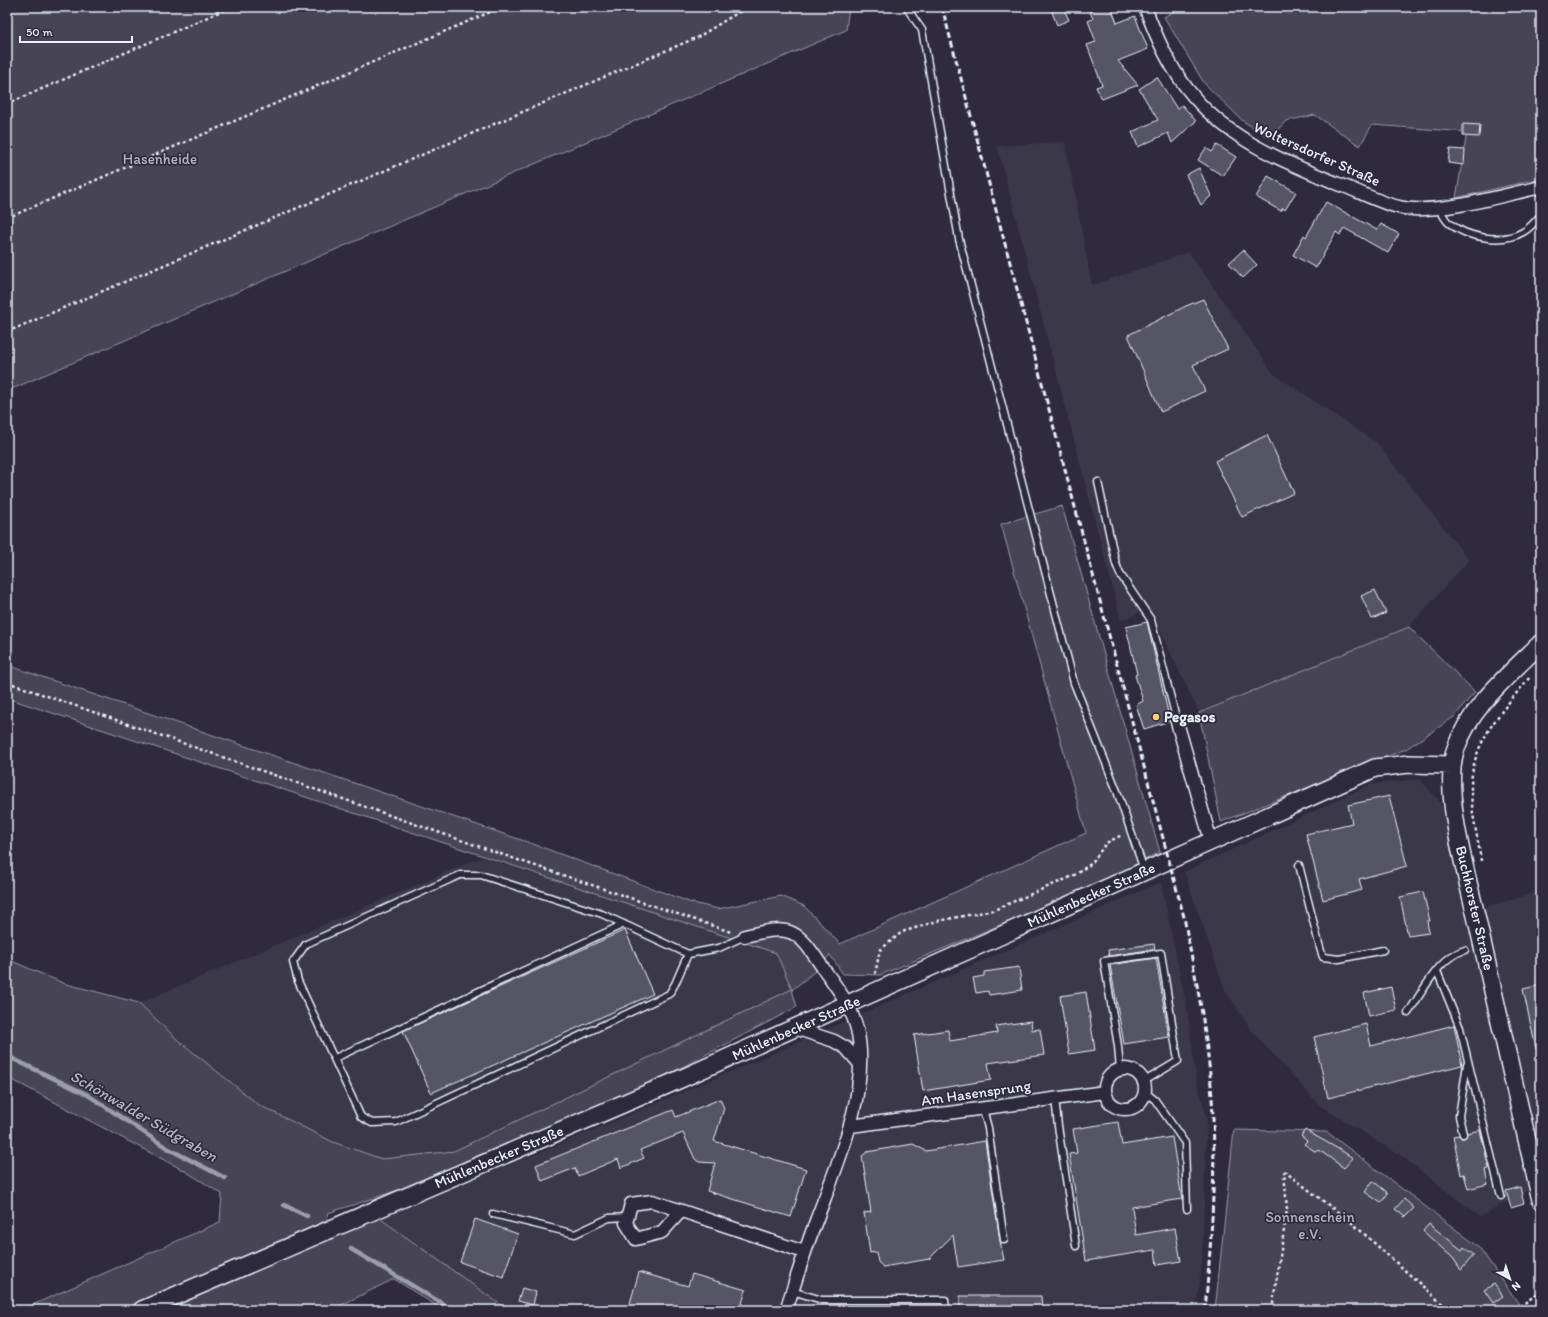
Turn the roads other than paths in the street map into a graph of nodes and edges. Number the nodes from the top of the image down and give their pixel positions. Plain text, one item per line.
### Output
1 (906, 7) edge
2 (1145, 7) edge
3 (1541, 187) edge
4 (1439, 208) junction
5 (1541, 215) edge
6 (1098, 482) dead end
7 (1541, 642) edge
8 (1177, 722) joint
9 (1452, 765) junction
10 (1211, 841) junction
11 (1299, 865) dead end
12 (1144, 870) junction
13 (624, 924) junction
14 (745, 936) joint
15 (1382, 950) dead end
16 (1465, 950) dead end
17 (688, 954) junction
18 (1437, 971) junction
19 (848, 1004) junction
20 (1408, 1014) dead end
21 (795, 1028) junction
22 (334, 1058) junction
23 (1468, 1059) junction
24 (860, 1064) junction
25 (1120, 1070) junction
26 (1144, 1087) junction
27 (1105, 1092) junction
28 (1056, 1098) junction
29 (983, 1109) junction
30 (851, 1126) junction
31 (1463, 1134) dead end
32 (1501, 1196) dead end
33 (1541, 1200) edge
34 (1187, 1209) dead end
35 (681, 1212) junction
36 (493, 1214) dead end
37 (627, 1217) junction
38 (1004, 1240) dead end
39 (1076, 1246) dead end
40 (804, 1252) junction
41 (792, 1291) junction
42 (142, 1310) edge
43 (786, 1310) edge
44 (946, 1310) edge

1 - 12 lane
2 - 4 street, Woltersdorfer Straße
3 - 4 street, Woltersdorfer Straße
4 - 5 lane
6 - 8 lane
7 - 9 main road, Buchhorster Straße
8 - 10 street
9 - 10 main road, Mühlenbecker Straße
9 - 33 main road, Buchhorster Straße
10 - 12 main road, Mühlenbecker Straße
11 - 15 lane
12 - 19 main road, Mühlenbecker Straße
13 - 17 lane
13 - 22 lane
13 - 22 lane
14 - 17 lane
14 - 19 street
16 - 18 lane
17 - 22 lane
18 - 20 lane
18 - 23 lane
19 - 21 main road, Mühlenbecker Straße
19 - 24 street
21 - 24 street
21 - 42 main road, Mühlenbecker Straße
23 - 31 lane
23 - 32 lane
24 - 30 street
25 - 26 street
25 - 26 lane
25 - 27 street
26 - 27 street
26 - 34 lane
27 - 28 street, Am Hasensprung
28 - 29 street, Am Hasensprung
28 - 39 lane
29 - 30 street, Am Hasensprung
29 - 38 lane
30 - 40 street
35 - 37 street
35 - 37 street
35 - 40 street
36 - 37 lane
40 - 41 street
41 - 43 street
41 - 44 lane

